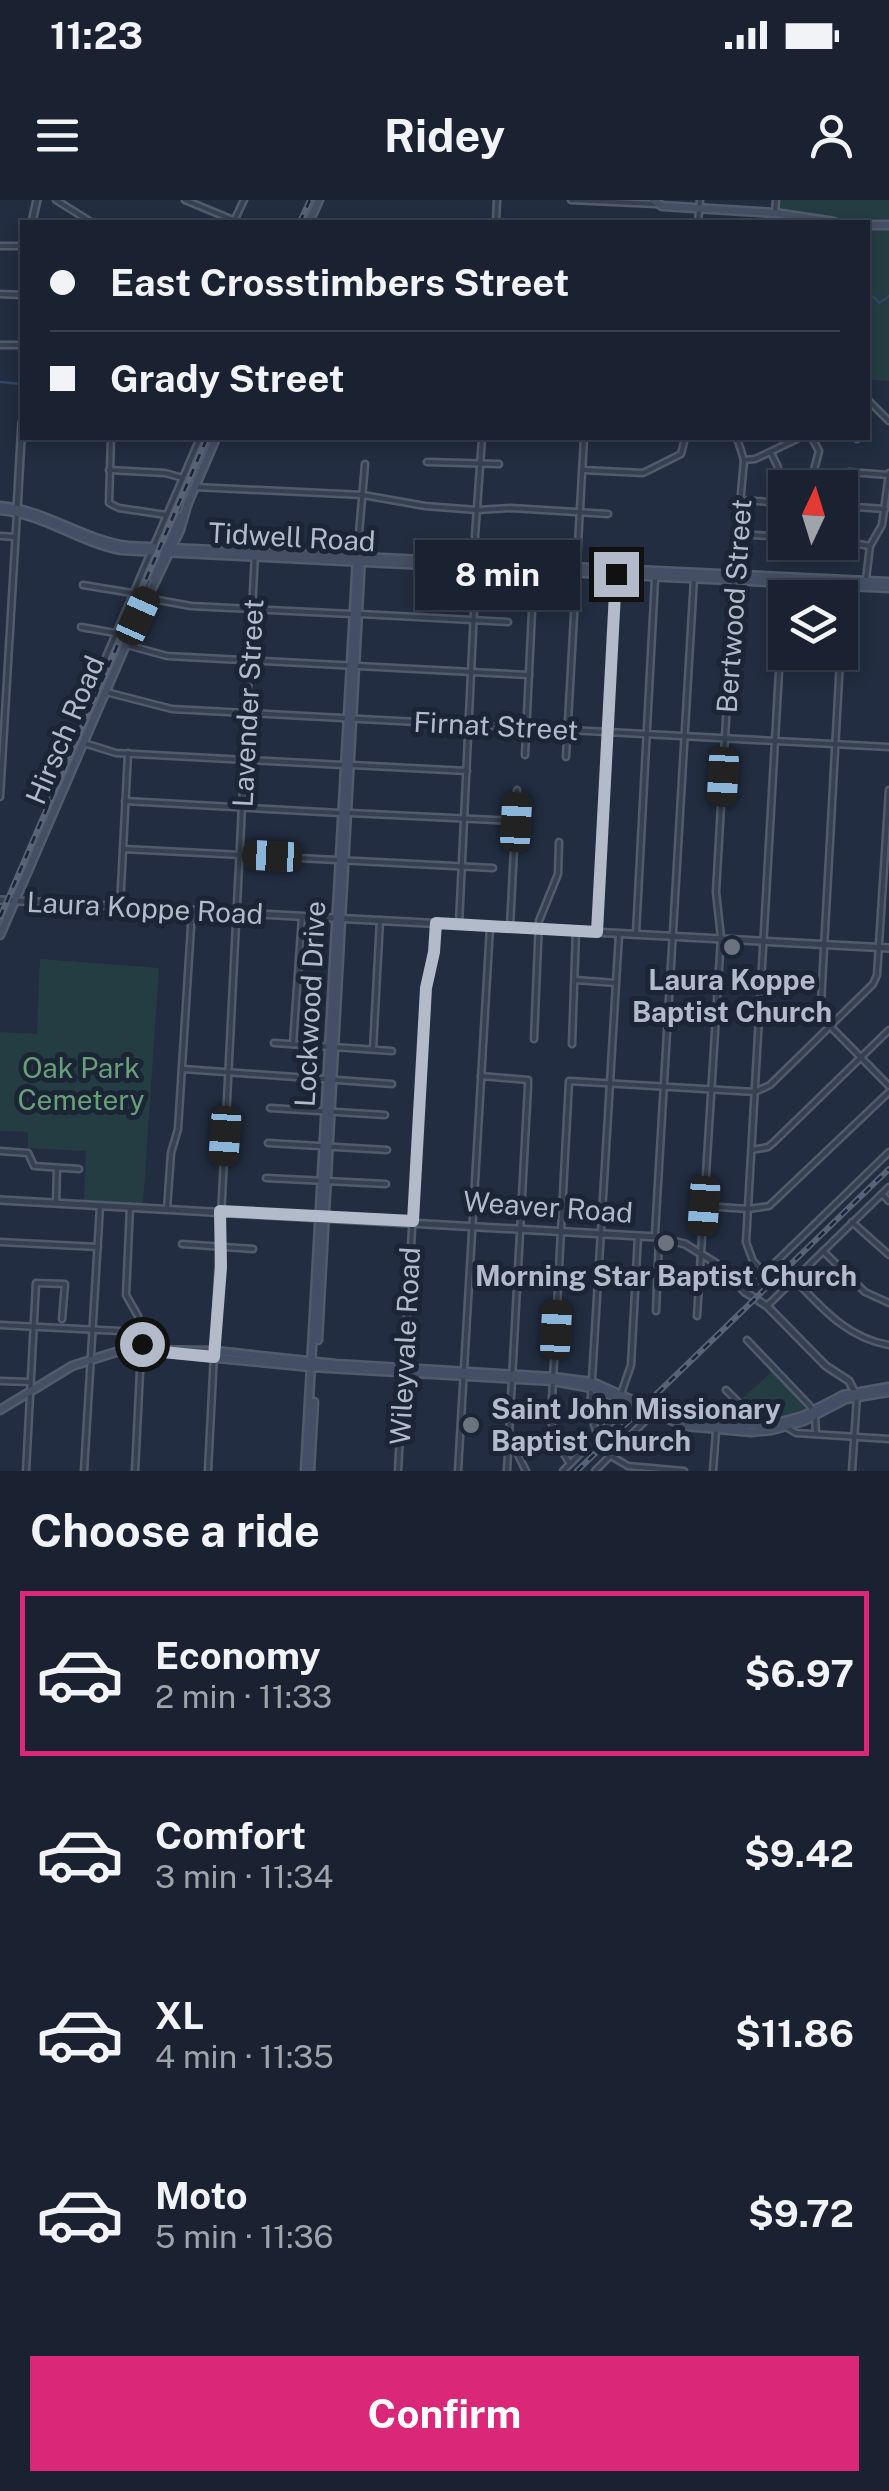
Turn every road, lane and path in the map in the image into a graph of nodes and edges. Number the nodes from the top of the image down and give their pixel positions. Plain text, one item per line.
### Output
1 (56, 200) edge
2 (185, 200) edge
3 (571, 200) edge
4 (776, 200) edge
5 (654, 203) edge
6 (700, 204) edge
7 (775, 213) junction
8 (88, 220) edge
9 (231, 220) edge
10 (821, 220) edge
11 (870, 402) edge
12 (889, 420) edge
13 (21, 440) edge
14 (111, 440) edge
15 (199, 440) edge
16 (215, 440) edge
17 (482, 440) edge
18 (584, 440) edge
19 (684, 440) edge
20 (737, 440) edge
21 (796, 440) edge
22 (813, 440) edge
23 (771, 452) junction
24 (744, 460) junction
25 (428, 462) dead end
26 (365, 464) dead end
27 (480, 464) junction
28 (498, 464) dead end
29 (778, 466) dead end
30 (109, 470) junction
31 (583, 470) junction
32 (814, 470) dead end
33 (858, 472) edge
34 (889, 474) edge
35 (183, 478) junction
36 (194, 488) junction
37 (363, 495) junction
38 (740, 500) junction
39 (768, 501) edge
40 (858, 507) edge
41 (0, 508) edge
42 (885, 509) junction
43 (17, 510) junction
44 (477, 510) junction
45 (579, 512) junction
46 (166, 514) junction
47 (608, 514) dead end
48 (256, 533) dead end
49 (739, 534) junction
50 (0, 536) edge
51 (768, 536) edge
52 (16, 537) junction
53 (858, 544) edge
54 (870, 546) junction
55 (150, 550) junction
56 (168, 550) junction
57 (256, 555) junction
58 (359, 560) junction
59 (476, 566) junction
60 (534, 568) junction
61 (576, 569) junction
62 (617, 570) junction
63 (656, 572) junction
64 (694, 574) junction
65 (734, 576) junction
66 (784, 579) junction
67 (799, 580) edge
68 (858, 584) edge
69 (866, 584) junction
70 (83, 585) dead end
71 (889, 585) edge
72 (133, 594) junction
73 (147, 598) junction
74 (252, 609) junction
75 (356, 614) junction
76 (474, 620) junction
77 (508, 622) dead end
78 (81, 627) dead end
79 (116, 634) junction
80 (126, 645) junction
81 (250, 661) junction
82 (353, 666) junction
83 (100, 670) dead end
84 (840, 670) edge
85 (472, 672) junction
86 (529, 675) junction
87 (106, 692) junction
88 (248, 713) junction
89 (350, 719) junction
90 (470, 724) junction
91 (527, 728) junction
92 (567, 730) junction
93 (608, 732) junction
94 (647, 734) junction
95 (686, 736) junction
96 (725, 738) junction
97 (775, 741) junction
98 (84, 743) junction
99 (836, 745) junction
100 (889, 747) edge
101 (128, 754) junction
102 (525, 755) dead end
103 (566, 757) dead end
104 (245, 759) junction
105 (348, 765) junction
106 (467, 771) junction
107 (518, 790) dead end
108 (889, 790) edge
109 (0, 797) edge
110 (125, 801) junction
111 (242, 807) junction
112 (345, 813) junction
113 (465, 818) junction
114 (516, 822) junction
115 (558, 842) dead end
116 (123, 849) junction
117 (240, 855) junction
118 (343, 860) junction
119 (462, 866) junction
120 (494, 868) dead end
121 (0, 900) edge
122 (16, 901) junction
123 (120, 907) junction
124 (192, 911) junction
125 (238, 913) junction
126 (302, 917) junction
127 (340, 918) junction
128 (380, 920) junction
129 (436, 923) junction
130 (459, 924) junction
131 (490, 926) junction
132 (510, 927) junction
133 (540, 928) junction
134 (576, 930) junction
135 (597, 932) junction
136 (618, 933) junction
137 (0, 934) edge
138 (636, 934) junction
139 (674, 935) junction
140 (721, 938) junction
141 (764, 940) junction
142 (824, 944) junction
143 (880, 948) junction
144 (889, 948) edge
145 (576, 980) junction
146 (616, 983) junction
147 (830, 1026) junction
148 (889, 1030) edge
149 (534, 1039) dead end
150 (274, 1043) dead end
151 (293, 1044) junction
152 (572, 1044) dead end
153 (333, 1047) junction
154 (373, 1050) junction
155 (392, 1051) dead end
156 (861, 1058) junction
157 (182, 1069) junction
158 (229, 1072) junction
159 (481, 1076) junction
160 (331, 1080) junction
161 (392, 1084) dead end
162 (610, 1084) junction
163 (665, 1087) junction
164 (889, 1089) edge
165 (711, 1090) junction
166 (755, 1092) junction
167 (270, 1108) dead end
168 (330, 1112) junction
169 (385, 1115) dead end
170 (268, 1142) dead end
171 (328, 1147) junction
172 (387, 1150) dead end
173 (752, 1150) junction
174 (0, 1151) edge
175 (889, 1152) edge
176 (58, 1168) junction
177 (79, 1169) dead end
178 (266, 1178) dead end
179 (326, 1182) junction
180 (386, 1184) dead end
181 (889, 1187) edge
182 (882, 1194) junction
183 (0, 1200) edge
184 (889, 1201) edge
185 (56, 1203) junction
186 (100, 1205) junction
187 (704, 1206) junction
188 (130, 1207) junction
189 (167, 1208) junction
190 (748, 1209) junction
191 (220, 1211) junction
192 (323, 1216) junction
193 (413, 1221) junction
194 (852, 1222) junction
195 (473, 1225) junction
196 (521, 1227) junction
197 (561, 1230) junction
198 (602, 1232) junction
199 (638, 1234) junction
200 (657, 1237) junction
201 (0, 1242) edge
202 (182, 1244) dead end
203 (220, 1246) junction
204 (98, 1247) junction
205 (254, 1249) dead end
206 (823, 1251) junction
207 (701, 1252) junction
208 (889, 1256) edge
209 (764, 1273) junction
210 (794, 1278) junction
211 (745, 1292) junction
212 (889, 1303) edge
213 (767, 1306) junction
214 (656, 1311) dead end
215 (697, 1316) dead end
216 (62, 1318) dead end
217 (0, 1325) edge
218 (34, 1327) junction
219 (92, 1330) junction
220 (142, 1332) junction
221 (747, 1340) dead end
222 (889, 1344) edge
223 (142, 1350) junction
224 (215, 1354) junction
225 (91, 1358) junction
226 (315, 1365) junction
227 (404, 1370) junction
228 (463, 1373) junction
229 (513, 1376) junction
230 (553, 1379) junction
231 (0, 1380) edge
232 (31, 1382) junction
233 (848, 1382) junction
234 (592, 1385) junction
235 (870, 1389) junction
236 (889, 1389) edge
237 (726, 1390) dead end
238 (30, 1394) junction
239 (621, 1394) junction
240 (856, 1394) junction
241 (629, 1404) junction
242 (0, 1410) edge
243 (814, 1413) junction
244 (651, 1414) junction
245 (796, 1424) junction
246 (786, 1427) junction
247 (716, 1429) junction
248 (751, 1430) junction
249 (798, 1433) junction
250 (816, 1434) junction
251 (509, 1437) junction
252 (598, 1437) junction
253 (855, 1437) junction
254 (889, 1439) edge
255 (612, 1456) junction
256 (570, 1464) junction
257 (26, 1471) edge
258 (84, 1471) edge
259 (135, 1471) edge
260 (208, 1471) edge
261 (308, 1471) edge
262 (398, 1471) edge
263 (458, 1471) edge
264 (507, 1471) edge
265 (526, 1471) edge
266 (563, 1471) edge
267 (595, 1471) edge
268 (684, 1471) edge
269 (714, 1471) edge
270 (852, 1471) edge

1 - 8 street
2 - 9 street
3 - 5 street
4 - 7 street
5 - 6 main road
6 - 7 main road
7 - 10 main road
11 - 12 street
13 - 43 street
14 - 30 street
15 - 35 street
16 - 36 main road, Hirsch Road
17 - 27 street
18 - 31 street
19 - 31 street
20 - 24 street, Bertwood Street
21 - 23 street
22 - 32 street
23 - 24 street
23 - 29 street
24 - 38 street, Bertwood Street
25 - 27 street
26 - 37 street, Lockwood Drive
27 - 28 street
27 - 44 street
30 - 35 street
30 - 46 street
31 - 45 street
33 - 34 street
34 - 42 street
35 - 46 street
36 - 37 street
36 - 56 main road, Hirsch Road
37 - 44 street
37 - 58 street, Lockwood Drive
38 - 39 street
38 - 49 street, Bertwood Street
40 - 42 street
41 - 43 main road, Tidwell Road
42 - 54 street
43 - 52 street
43 - 55 main road, Tidwell Road
44 - 45 street
44 - 59 street
45 - 47 street
45 - 61 street
46 - 55 street
48 - 57 street, Lavender Street
49 - 51 street
49 - 65 street, Bertwood Street
50 - 52 street
52 - 109 street
53 - 54 street
54 - 69 street
55 - 56 main road, Tidwell Road
55 - 72 street
56 - 57 main road, Tidwell Road
56 - 73 main road, Hirsch Road
57 - 58 main road, Tidwell Road
57 - 74 street, Lavender Street
58 - 59 main road, Tidwell Road
58 - 75 main road, Lockwood Drive
59 - 60 main road, Tidwell Road
59 - 76 street
60 - 61 main road, Tidwell Road
60 - 86 street
61 - 62 main road, Tidwell Road
61 - 92 street
62 - 63 main road, Tidwell Road
62 - 93 street
63 - 64 main road, Tidwell Road
63 - 94 street
64 - 65 main road, Tidwell Road
64 - 95 street
65 - 66 main road, Tidwell Road
65 - 96 street, Bertwood Street
66 - 67 main road, Tidwell Road
66 - 97 street
68 - 69 main road, Tidwell Road
69 - 71 main road, Tidwell Road
70 - 72 street
72 - 79 street
73 - 74 street
73 - 80 main road, Hirsch Road
74 - 75 street
74 - 81 street, Lavender Street
75 - 76 street
75 - 82 main road, Lockwood Drive
76 - 77 street
76 - 85 street
78 - 79 street
79 - 83 street
80 - 81 street
80 - 87 main road, Hirsch Road
81 - 82 street
81 - 88 street, Lavender Street
82 - 85 street
82 - 89 main road, Lockwood Drive
84 - 99 street
85 - 86 street
85 - 90 street
86 - 91 street
87 - 88 street, Firnat Street
87 - 98 main road, Hirsch Road
88 - 89 street, Firnat Street
88 - 104 street, Lavender Street
89 - 90 street, Firnat Street
89 - 105 main road, Lockwood Drive
90 - 91 street, Firnat Street
90 - 106 street
91 - 92 street, Firnat Street
91 - 102 street
92 - 93 street, Firnat Street
92 - 103 street
93 - 94 street, Firnat Street
93 - 135 street
94 - 95 street, Firnat Street
94 - 138 street
95 - 96 street, Firnat Street
95 - 139 street
96 - 97 street, Firnat Street
96 - 140 street, Bertwood Street
97 - 99 street, Firnat Street
97 - 141 street
98 - 101 street
98 - 122 main road, Hirsch Road
99 - 100 street, Firnat Street
99 - 142 street
101 - 104 street
101 - 110 street
104 - 105 street
104 - 111 street, Lavender Street
105 - 106 street
105 - 112 main road, Lockwood Drive
106 - 113 street
107 - 114 street
108 - 143 street
110 - 111 street
110 - 116 street
111 - 112 street
111 - 117 street, Lavender Street
112 - 113 street
112 - 118 main road, Lockwood Drive
113 - 114 street
113 - 119 street
114 - 132 street
115 - 133 street
116 - 117 street
116 - 123 street
117 - 118 street
117 - 125 street, Lavender Street
118 - 119 street
118 - 127 main road, Lockwood Drive
119 - 120 street
119 - 130 street
121 - 122 street, Laura Koppe Road
122 - 123 street, Laura Koppe Road
122 - 137 main road, Hirsch Road
123 - 124 street, Laura Koppe Road
124 - 125 street, Laura Koppe Road
124 - 157 street
125 - 126 street, Laura Koppe Road
125 - 158 street, Lavender Street
126 - 127 street, Laura Koppe Road
126 - 151 street
127 - 128 street, Laura Koppe Road
127 - 153 main road, Lockwood Drive
128 - 129 street, Laura Koppe Road
128 - 154 street
129 - 130 street, Laura Koppe Road
129 - 193 street, Wileyvale Road
130 - 131 street, Laura Koppe Road
131 - 132 street, Laura Koppe Road
131 - 159 street
132 - 133 street, Laura Koppe Road
133 - 134 street, Laura Koppe Road
133 - 149 street
134 - 135 street, Laura Koppe Road
134 - 145 street
135 - 136 street, Laura Koppe Road
136 - 138 street, Laura Koppe Road
136 - 146 street
138 - 139 street, Laura Koppe Road
139 - 140 street, Laura Koppe Road
139 - 163 street
140 - 141 street, Laura Koppe Road
140 - 165 street, Bertwood Street
141 - 142 street, Laura Koppe Road
141 - 166 street
142 - 143 street, Laura Koppe Road
142 - 147 street
143 - 144 street, Laura Koppe Road
143 - 147 street
145 - 146 street
145 - 152 street
146 - 162 street
147 - 156 street
147 - 166 street
148 - 156 street
150 - 151 street
151 - 153 street
153 - 154 street
153 - 160 main road, Lockwood Drive
154 - 155 street
156 - 164 street
156 - 173 street
157 - 158 street
157 - 189 street
158 - 160 street
158 - 191 street, Lavender Street
159 - 195 street
159 - 196 street
160 - 161 street
160 - 168 main road, Lockwood Drive
162 - 163 street
162 - 197 street
162 - 198 street
163 - 165 street
163 - 200 street
164 - 190 street
165 - 166 street
165 - 187 street, Bertwood Street
166 - 173 street
167 - 168 street
168 - 169 street
168 - 171 main road, Lockwood Drive
170 - 171 street
171 - 172 street
171 - 179 main road, Lockwood Drive
173 - 190 street
174 - 176 street
175 - 209 street
176 - 177 street
176 - 185 street
178 - 179 street
179 - 180 street
179 - 192 main road, Lockwood Drive
181 - 182 street
182 - 184 street
182 - 194 street
183 - 185 street, Weaver Road
185 - 186 street, Weaver Road
186 - 188 street, Weaver Road
186 - 204 street
187 - 190 street
187 - 207 street, Bertwood Street
188 - 189 street, Weaver Road
188 - 220 street
189 - 191 street, Weaver Road
190 - 209 street
191 - 192 street, Weaver Road
191 - 203 street, Lavender Street
192 - 193 street, Weaver Road
192 - 226 main road, Lockwood Drive
193 - 195 street, Weaver Road
193 - 227 street, Wileyvale Road
194 - 206 street
194 - 208 street
195 - 196 street, Weaver Road
195 - 228 street
196 - 197 street, Weaver Road
196 - 229 street
197 - 198 street, Weaver Road
197 - 230 street
198 - 199 street, Weaver Road
198 - 234 street
199 - 200 street, Weaver Road
199 - 239 street
200 - 207 street, Weaver Road
200 - 214 street
201 - 204 street
202 - 203 street
203 - 205 street
203 - 224 street, Lavender Street
204 - 219 street
206 - 210 street
206 - 212 street
207 - 211 street, Weaver Road
207 - 215 street, Bertwood Street
209 - 211 street
210 - 213 street
210 - 222 street
211 - 213 street, Weaver Road
213 - 233 street, Weaver Road
216 - 218 street
217 - 218 street
218 - 219 street
218 - 232 street
219 - 220 street
219 - 225 street
220 - 223 street
221 - 243 street
223 - 224 main road
223 - 225 main road
223 - 259 street
224 - 226 main road
224 - 260 street, Lavender Street
225 - 238 main road
225 - 258 street
226 - 227 main road
226 - 261 main road, Lockwood Drive
227 - 228 main road
227 - 262 street, Wileyvale Road
228 - 229 main road
228 - 263 street
229 - 230 main road
229 - 251 street
230 - 234 main road
230 - 256 street
231 - 232 street
232 - 238 street
233 - 235 street
233 - 240 street, Weaver Road
234 - 239 main road
234 - 241 main road
234 - 252 street
235 - 236 main road
235 - 240 main road
236 - 240 main road
237 - 248 street
238 - 242 main road
238 - 257 street
239 - 247 main road
240 - 243 main road
240 - 253 street
241 - 244 main road
241 - 252 street
243 - 245 main road
243 - 248 main road
243 - 250 street
244 - 247 main road
244 - 255 street
245 - 246 main road
245 - 249 street
246 - 248 main road
246 - 249 street
247 - 248 main road
247 - 269 street
249 - 250 street
250 - 253 street
251 - 264 street
251 - 265 street
252 - 256 street
253 - 254 street
253 - 270 street
255 - 267 street
255 - 268 street
256 - 266 street

